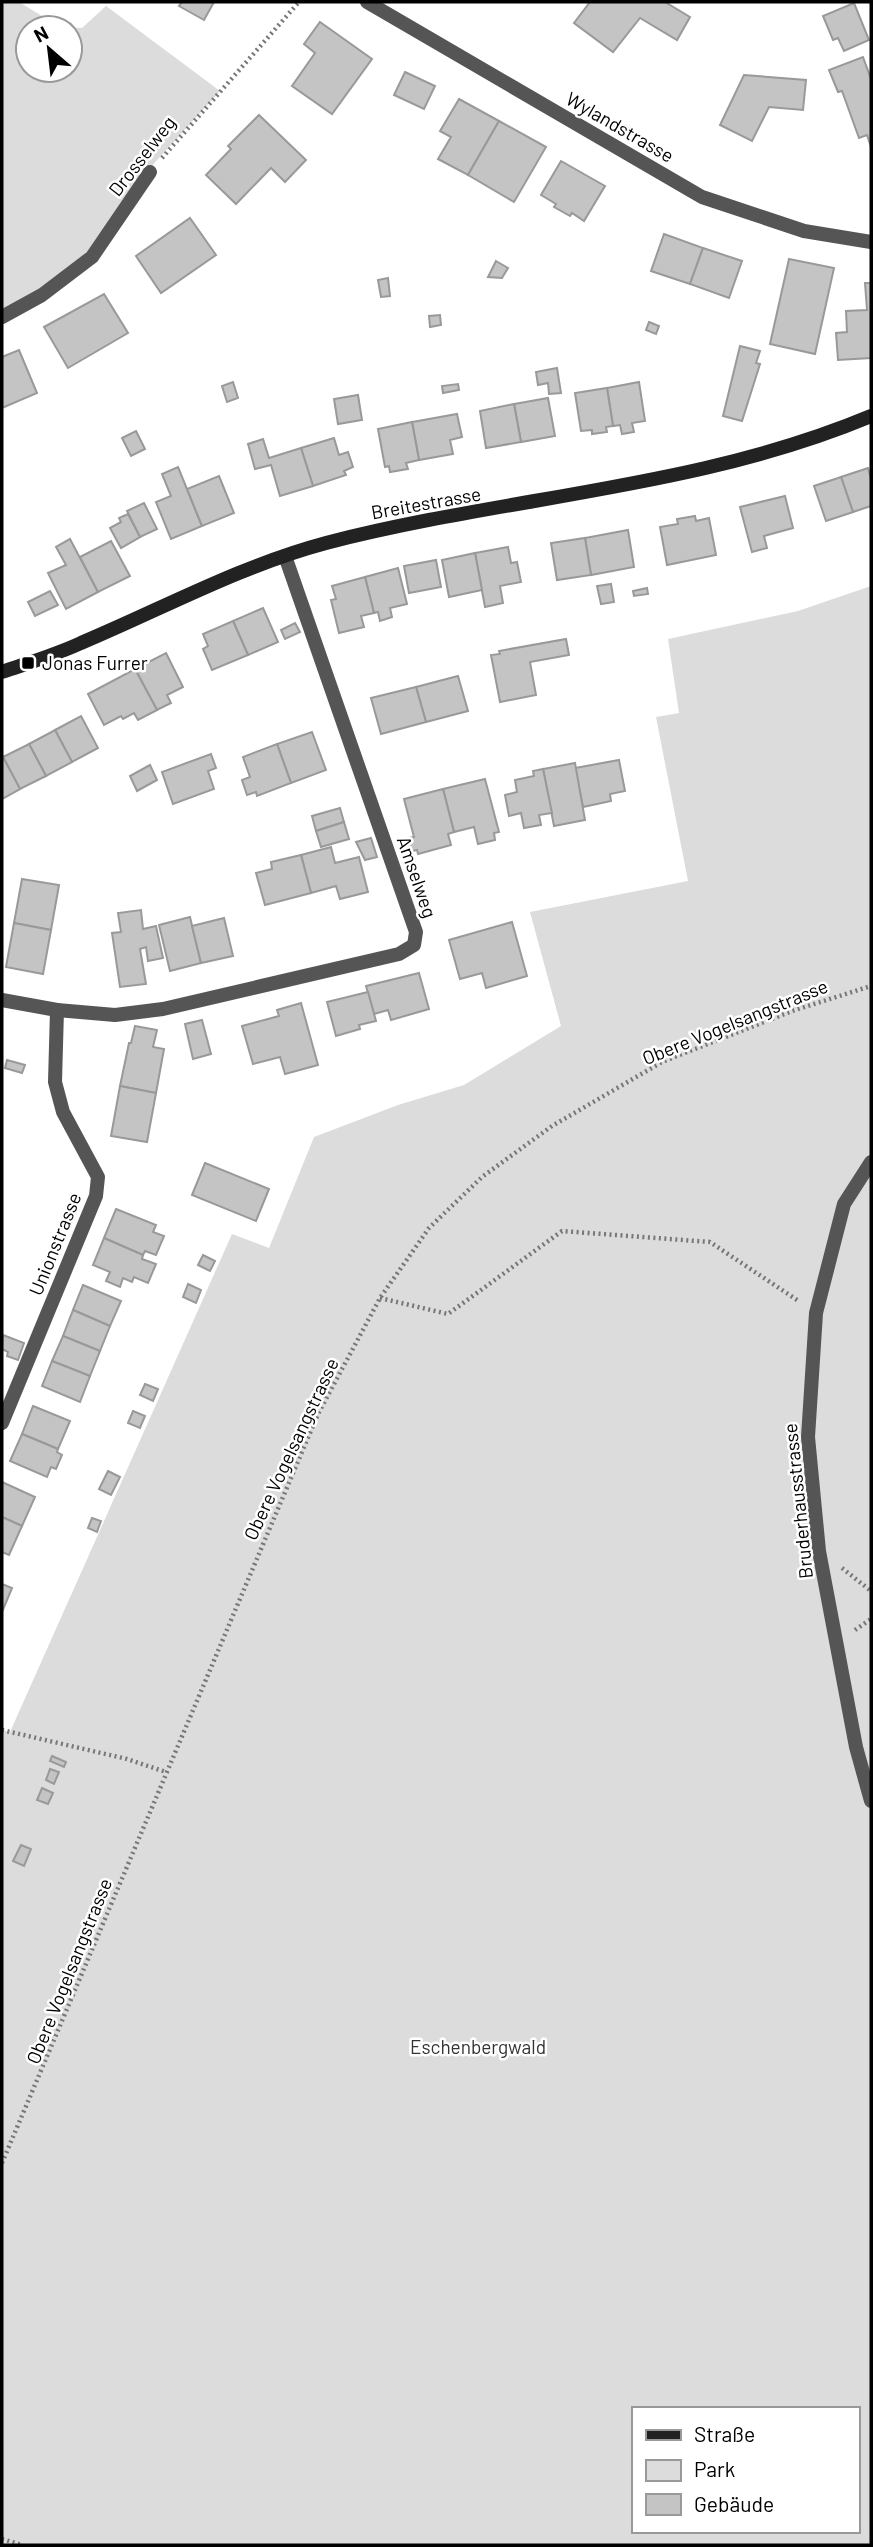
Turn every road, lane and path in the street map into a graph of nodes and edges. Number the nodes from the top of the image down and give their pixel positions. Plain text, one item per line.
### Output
1 (299, 2) edge
2 (367, 2) edge
3 (150, 172) joint
4 (871, 242) edge
5 (2, 317) edge
6 (871, 416) edge
7 (285, 556) junction
8 (2, 673) edge
9 (871, 986) edge
10 (2, 1000) edge
11 (57, 1010) junction
12 (871, 1162) edge
13 (380, 1298) junction
14 (816, 1313) junction
15 (2, 1423) edge
16 (2, 1730) edge
17 (166, 1772) junction
18 (871, 1801) edge
19 (2, 2162) edge
20 (2, 2539) edge
21 (22, 2545) edge

1 - 3 path, Drosselweg
2 - 4 street, Wylandstrasse
3 - 5 street, Drosselweg
6 - 7 main road, Breitestrasse
7 - 8 main road, Breitestrasse
7 - 11 street, Amselweg
9 - 13 path, Obere Vogelsangstrasse
10 - 11 street
11 - 15 street, Unionstrasse
12 - 14 street, Bruderhausstrasse
13 - 14 path
13 - 17 path, Obere Vogelsangstrasse
14 - 18 street, Bruderhausstrasse
16 - 17 path
17 - 19 path, Obere Vogelsangstrasse
20 - 21 path

